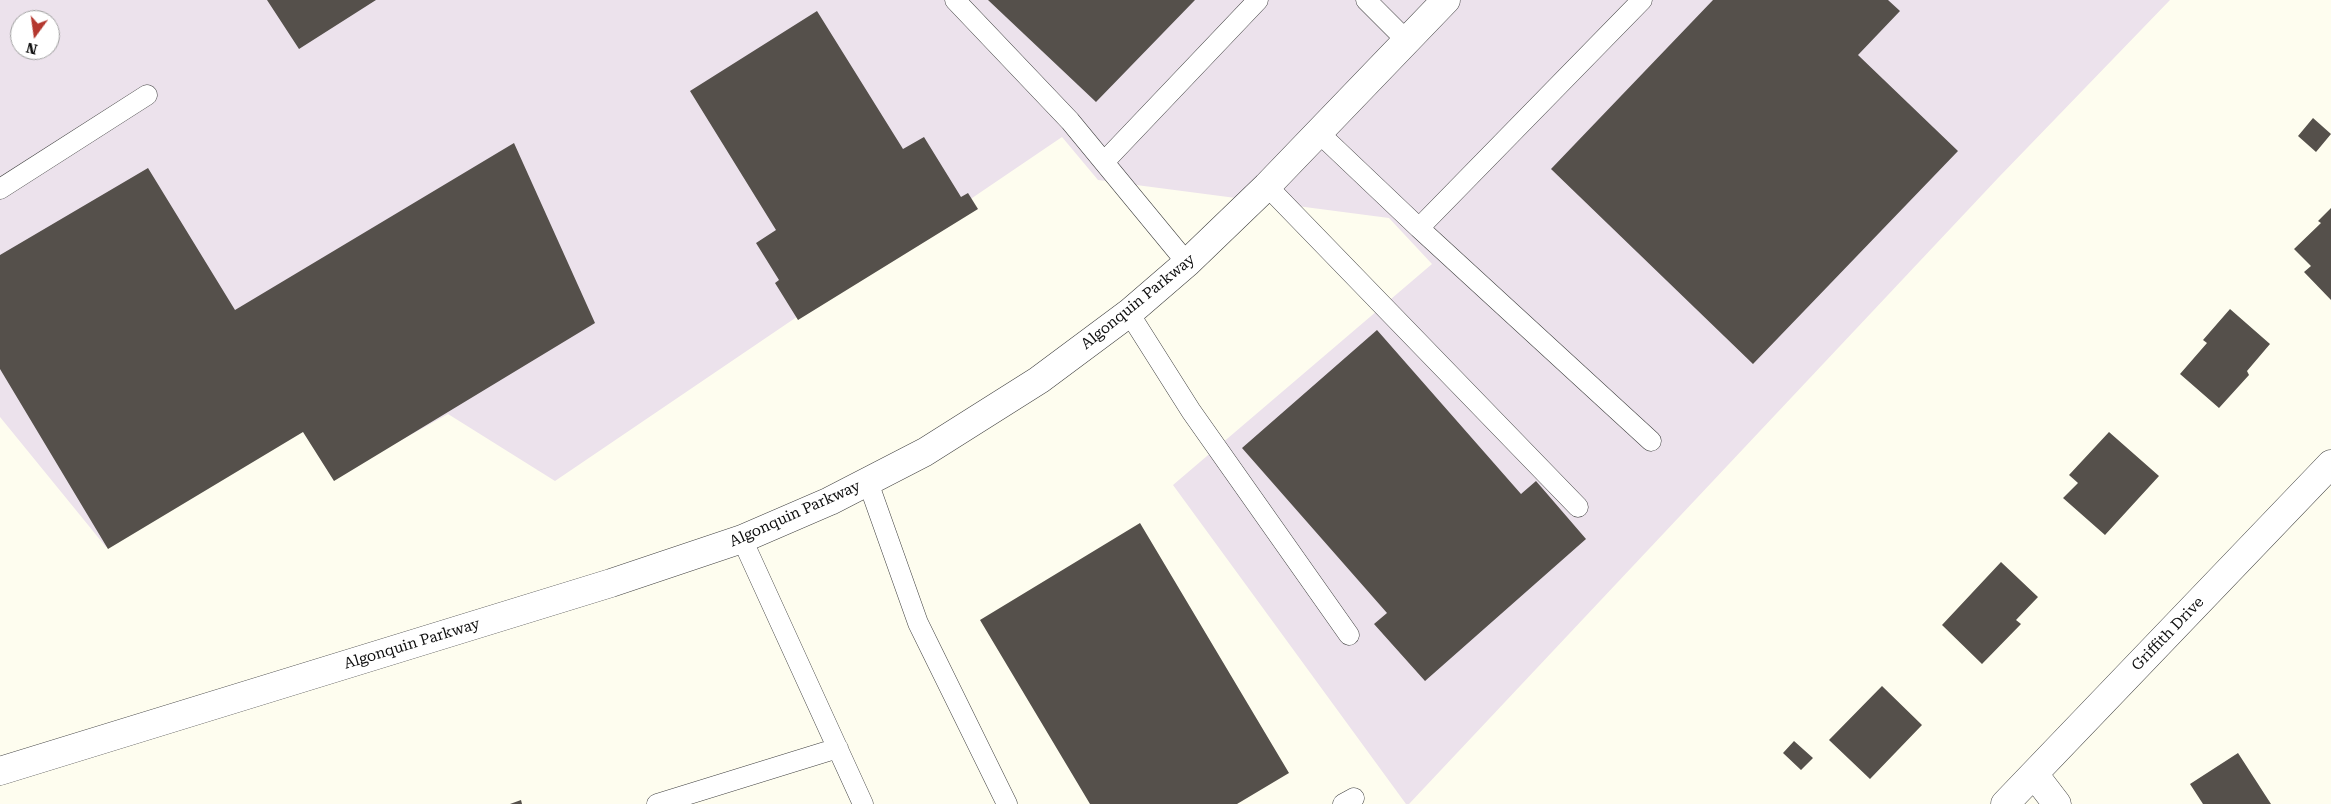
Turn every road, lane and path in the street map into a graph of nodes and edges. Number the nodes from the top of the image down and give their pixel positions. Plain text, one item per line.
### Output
1 (955, 0) edge
2 (1258, 0) edge
3 (1366, 0) edge
4 (1446, 0) edge
5 (1642, 0) edge
6 (1407, 41) junction
7 (146, 94) dead end
8 (1319, 133) junction
9 (1104, 162) junction
10 (1267, 186) junction
11 (0, 189) edge
12 (1419, 228) junction
13 (1187, 263) junction
14 (1129, 313) junction
15 (1651, 441) dead end
16 (2331, 464) edge
17 (868, 482) junction
18 (1578, 507) dead end
19 (742, 539) junction
20 (1349, 635) dead end
21 (838, 748) junction
22 (0, 771) edge
23 (2034, 774) junction
24 (657, 804) edge
25 (863, 804) edge
26 (1007, 804) edge
27 (2006, 804) edge
28 (2057, 804) edge

1 - 9 lane
2 - 9 lane
3 - 6 lane
4 - 6 street, Algonquin Parkway
5 - 12 lane
6 - 8 street, Algonquin Parkway
7 - 11 lane
8 - 10 street, Algonquin Parkway
8 - 12 lane
9 - 13 lane
10 - 13 street, Algonquin Parkway
10 - 18 lane
12 - 15 lane
13 - 14 street, Algonquin Parkway
14 - 17 street, Algonquin Parkway
14 - 20 lane
16 - 23 street, Griffith Drive
17 - 19 street, Algonquin Parkway
17 - 26 lane
19 - 21 lane
19 - 22 street, Algonquin Parkway
21 - 24 lane
21 - 25 lane
23 - 27 street, Griffith Drive
23 - 28 street

